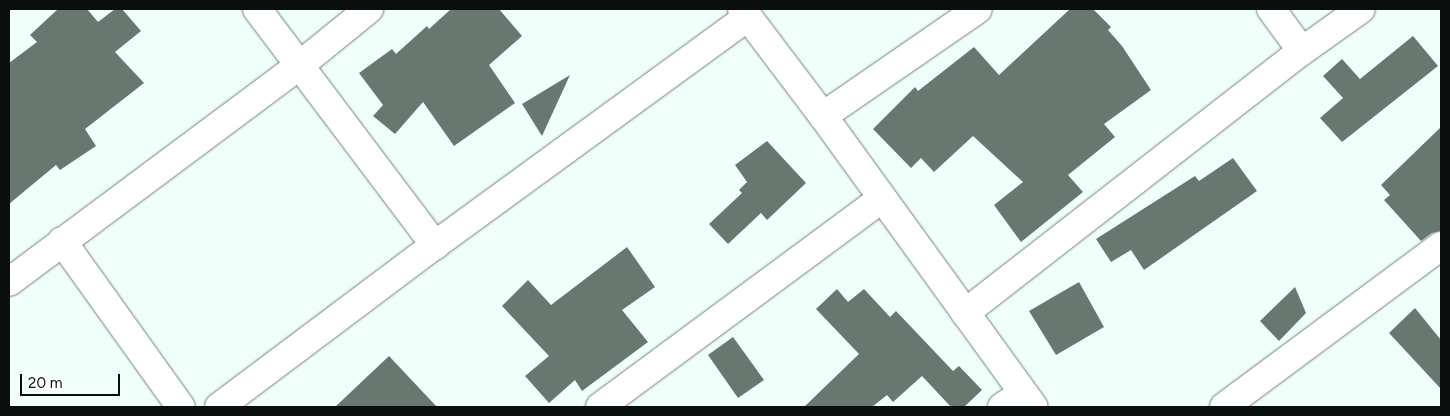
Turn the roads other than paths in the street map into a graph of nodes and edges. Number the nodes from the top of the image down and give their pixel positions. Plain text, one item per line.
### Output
1 (257, 9) edge
2 (369, 9) edge
3 (978, 9) edge
4 (1271, 9) edge
5 (1361, 9) edge
6 (745, 13) edge
7 (1302, 51) junction
8 (300, 64) junction
9 (824, 116) junction
10 (882, 198) junction
11 (62, 241) junction
12 (435, 245) junction
13 (1441, 246) edge
14 (9, 282) edge
15 (965, 313) junction
16 (1019, 402) edge
17 (181, 407) edge
18 (219, 407) edge
19 (600, 407) edge
20 (1224, 407) edge

1 - 8 street
2 - 8 street
3 - 9 street
4 - 7 street
5 - 7 street
6 - 9 street
6 - 12 street
7 - 15 street
8 - 11 street
8 - 12 street
9 - 10 street
10 - 15 street
10 - 19 street
11 - 14 street
11 - 17 street
12 - 18 street
13 - 20 street
15 - 16 street

